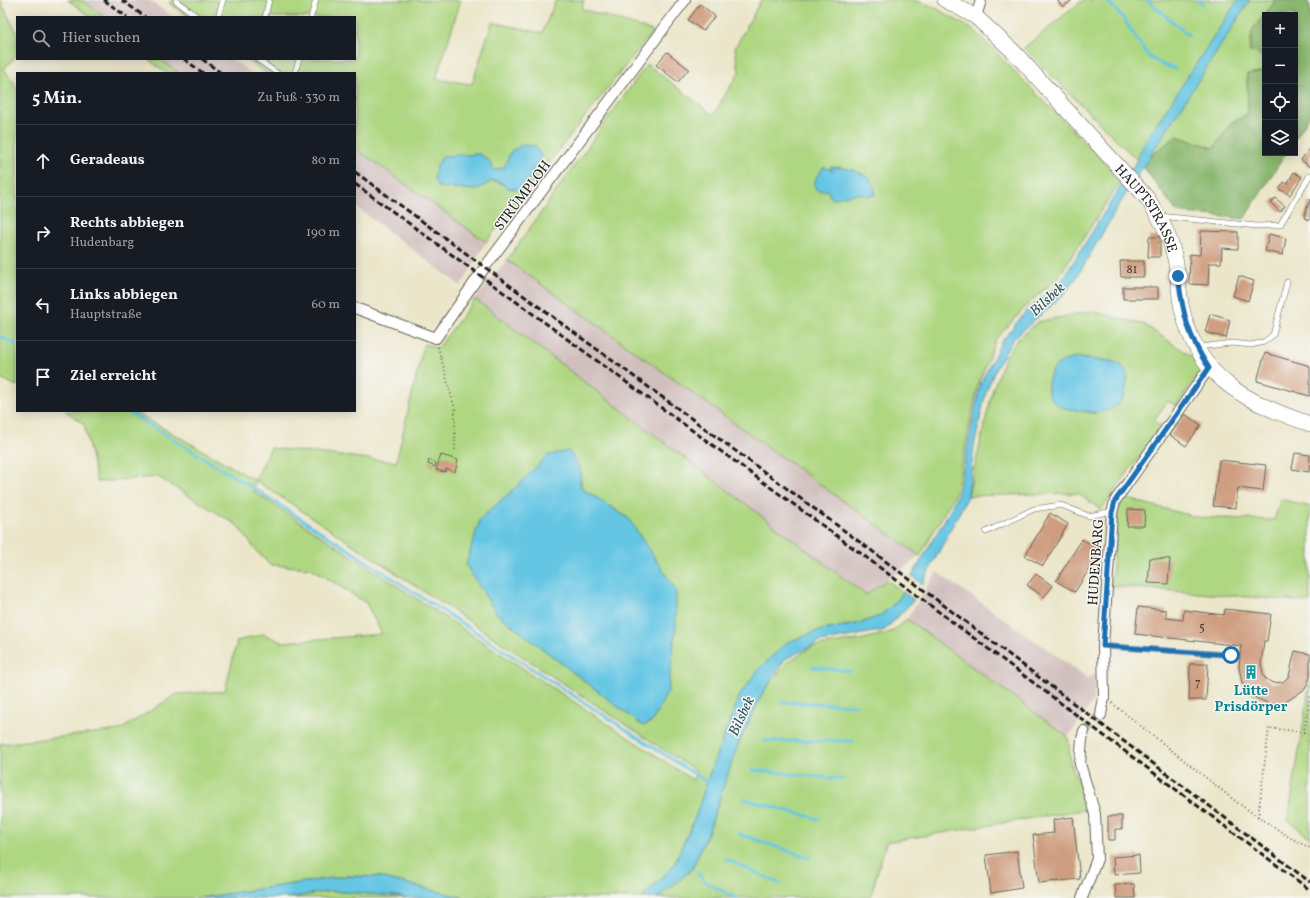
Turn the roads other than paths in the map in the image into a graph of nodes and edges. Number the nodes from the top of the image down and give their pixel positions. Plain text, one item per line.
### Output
1 (223, 0) edge
2 (269, 0) edge
3 (316, 0) edge
4 (684, 0) edge
5 (946, 0) edge
6 (981, 0) edge
7 (176, 1) dead end
8 (197, 16) edge
9 (218, 16) edge
10 (265, 16) edge
11 (311, 16) edge
12 (976, 17) junction
13 (258, 60) edge
14 (299, 60) edge
15 (276, 72) edge
16 (295, 72) edge
17 (1310, 175) edge
18 (1159, 216) junction
19 (1287, 282) dead end
20 (356, 308) edge
21 (1196, 348) junction
22 (1209, 368) junction
23 (1310, 424) edge
24 (1112, 511) junction
25 (986, 532) dead end
26 (1103, 646) junction
27 (1231, 655) dead end
28 (1101, 715) tunnel mouth
29 (1084, 731) tunnel mouth
30 (1082, 898) edge

1 - 9 lane
2 - 10 lane
3 - 11 lane
4 - 20 street, STRÜMPLOH
5 - 12 main road, HAUPTSTRASSE
6 - 12 street
7 - 8 lane
12 - 18 main road, HAUPTSTRASSE
13 - 15 lane
14 - 16 lane
17 - 18 lane
18 - 21 main road, HAUPTSTRASSE
19 - 21 lane
21 - 22 main road, HAUPTSTRASSE
22 - 23 main road, HAUPTSTRASSE
22 - 24 street, HUDENBARG
24 - 25 lane
24 - 26 street, HUDENBARG
26 - 27 lane
26 - 28 street, HUDENBARG
29 - 30 street

